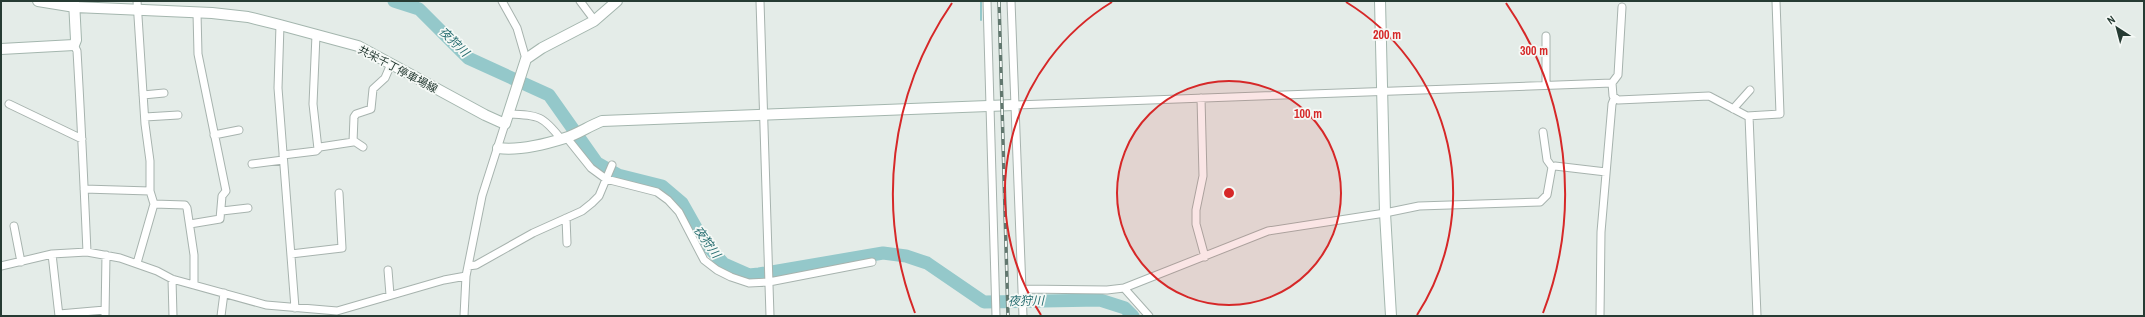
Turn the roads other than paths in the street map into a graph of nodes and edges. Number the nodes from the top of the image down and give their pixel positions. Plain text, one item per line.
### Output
1 (39, 1) edge
2 (502, 1) edge
3 (580, 1) edge
4 (617, 1) edge
5 (760, 1) edge
6 (987, 1) edge
7 (1011, 1) edge
8 (1380, 1) edge
9 (1776, 1) edge
10 (74, 4) edge
11 (137, 6) edge
12 (1622, 8) dead end
13 (196, 13) junction
14 (595, 21) junction
15 (280, 25) junction
16 (316, 35) junction
17 (1546, 36) dead end
18 (74, 45) junction
19 (1, 49) edge
20 (526, 59) junction
21 (390, 64) junction
22 (1612, 83) junction
23 (1546, 85) junction
24 (1750, 90) dead end
25 (1383, 91) junction
26 (164, 93) dead end
27 (143, 95) junction
28 (1201, 98) junction
29 (1614, 99) junction
30 (9, 104) dead end
31 (1014, 105) junction
32 (990, 106) junction
33 (1733, 109) junction
34 (178, 114) dead end
35 (509, 114) junction
36 (765, 115) junction
37 (1749, 116) junction
38 (145, 117) junction
39 (506, 124) junction
40 (239, 130) dead end
41 (1543, 132) dead end
42 (214, 135) junction
43 (565, 138) junction
44 (82, 139) junction
45 (354, 141) junction
46 (363, 147) dead end
47 (498, 148) junction
48 (318, 149) junction
49 (283, 157) junction
50 (252, 164) dead end
51 (612, 166) dead end
52 (1552, 167) junction
53 (1606, 172) junction
54 (607, 178) junction
55 (84, 189) junction
56 (150, 191) junction
57 (339, 193) dead end
58 (154, 204) junction
59 (248, 208) dead end
60 (222, 211) junction
61 (1385, 213) junction
62 (566, 218) junction
63 (190, 224) junction
64 (14, 226) dead end
65 (567, 243) dead end
66 (87, 252) junction
67 (52, 254) junction
68 (291, 254) junction
69 (106, 255) junction
70 (1205, 257) junction
71 (20, 262) junction
72 (872, 262) dead end
73 (137, 263) junction
74 (1, 266) edge
75 (468, 266) junction
76 (388, 270) dead end
77 (466, 276) junction
78 (172, 279) junction
79 (769, 281) junction
80 (194, 285) junction
81 (1022, 290) junction
82 (224, 293) junction
83 (1128, 293) junction
84 (390, 295) junction
85 (291, 308) junction
86 (105, 313) edge
87 (1023, 313) edge
88 (84, 314) edge
89 (338, 314) edge
90 (996, 314) edge
91 (59, 315) edge
92 (173, 316) edge
93 (221, 316) edge
94 (285, 316) edge
95 (464, 316) edge
96 (770, 316) edge
97 (1149, 316) edge
98 (1391, 316) edge
99 (1600, 316) edge
100 (1757, 316) edge

1 - 10 street, 共栄千丁停車場線
2 - 20 street
3 - 14 street
4 - 14 street
5 - 36 street
6 - 32 street
7 - 31 street
8 - 25 street
9 - 37 street
10 - 11 street, 共栄千丁停車場線
10 - 18 street
11 - 13 street, 共栄千丁停車場線
11 - 27 street
12 - 22 street
13 - 15 street, 共栄千丁停車場線
13 - 42 street
14 - 20 street
15 - 16 street, 共栄千丁停車場線
15 - 49 street
16 - 21 street, 共栄千丁停車場線
16 - 48 street
17 - 23 street
18 - 19 street
18 - 44 street
20 - 35 street
21 - 39 street, 共栄千丁停車場線
21 - 45 street
22 - 23 street
22 - 29 street
23 - 25 street
24 - 33 street
25 - 28 street
25 - 61 street
26 - 27 street
27 - 38 street
28 - 31 street
28 - 70 street
29 - 33 street
29 - 53 street
30 - 44 street
31 - 32 street
31 - 81 street
32 - 36 street
32 - 90 street
33 - 37 street
34 - 38 street
35 - 39 street
35 - 43 street
36 - 43 street
36 - 79 street
37 - 100 street
38 - 56 street
39 - 47 street
40 - 42 street
41 - 52 street
42 - 60 street
43 - 47 street
43 - 54 street
44 - 55 street
45 - 46 street
45 - 48 street
47 - 75 street
48 - 49 street
49 - 50 street
49 - 68 street
51 - 54 street
52 - 53 street
52 - 61 street
53 - 99 street
54 - 62 street
54 - 79 street
55 - 56 street
55 - 66 street
56 - 58 street
57 - 68 street
58 - 63 street
58 - 73 street
59 - 60 street
60 - 63 street
61 - 70 street
61 - 98 street
62 - 65 street
62 - 75 street
63 - 80 street
64 - 71 street
66 - 67 street
66 - 69 street
67 - 71 street
67 - 91 street
68 - 85 street
69 - 73 street
69 - 86 street
70 - 83 street
71 - 74 street
72 - 79 street
73 - 78 street
75 - 77 street
76 - 84 street
77 - 84 street
77 - 95 street
78 - 80 street
78 - 92 street
79 - 96 street
80 - 82 street
81 - 83 street
81 - 87 street
82 - 85 street
82 - 93 street
83 - 97 street
84 - 89 street
85 - 89 street
85 - 94 street
86 - 88 street
88 - 91 street

